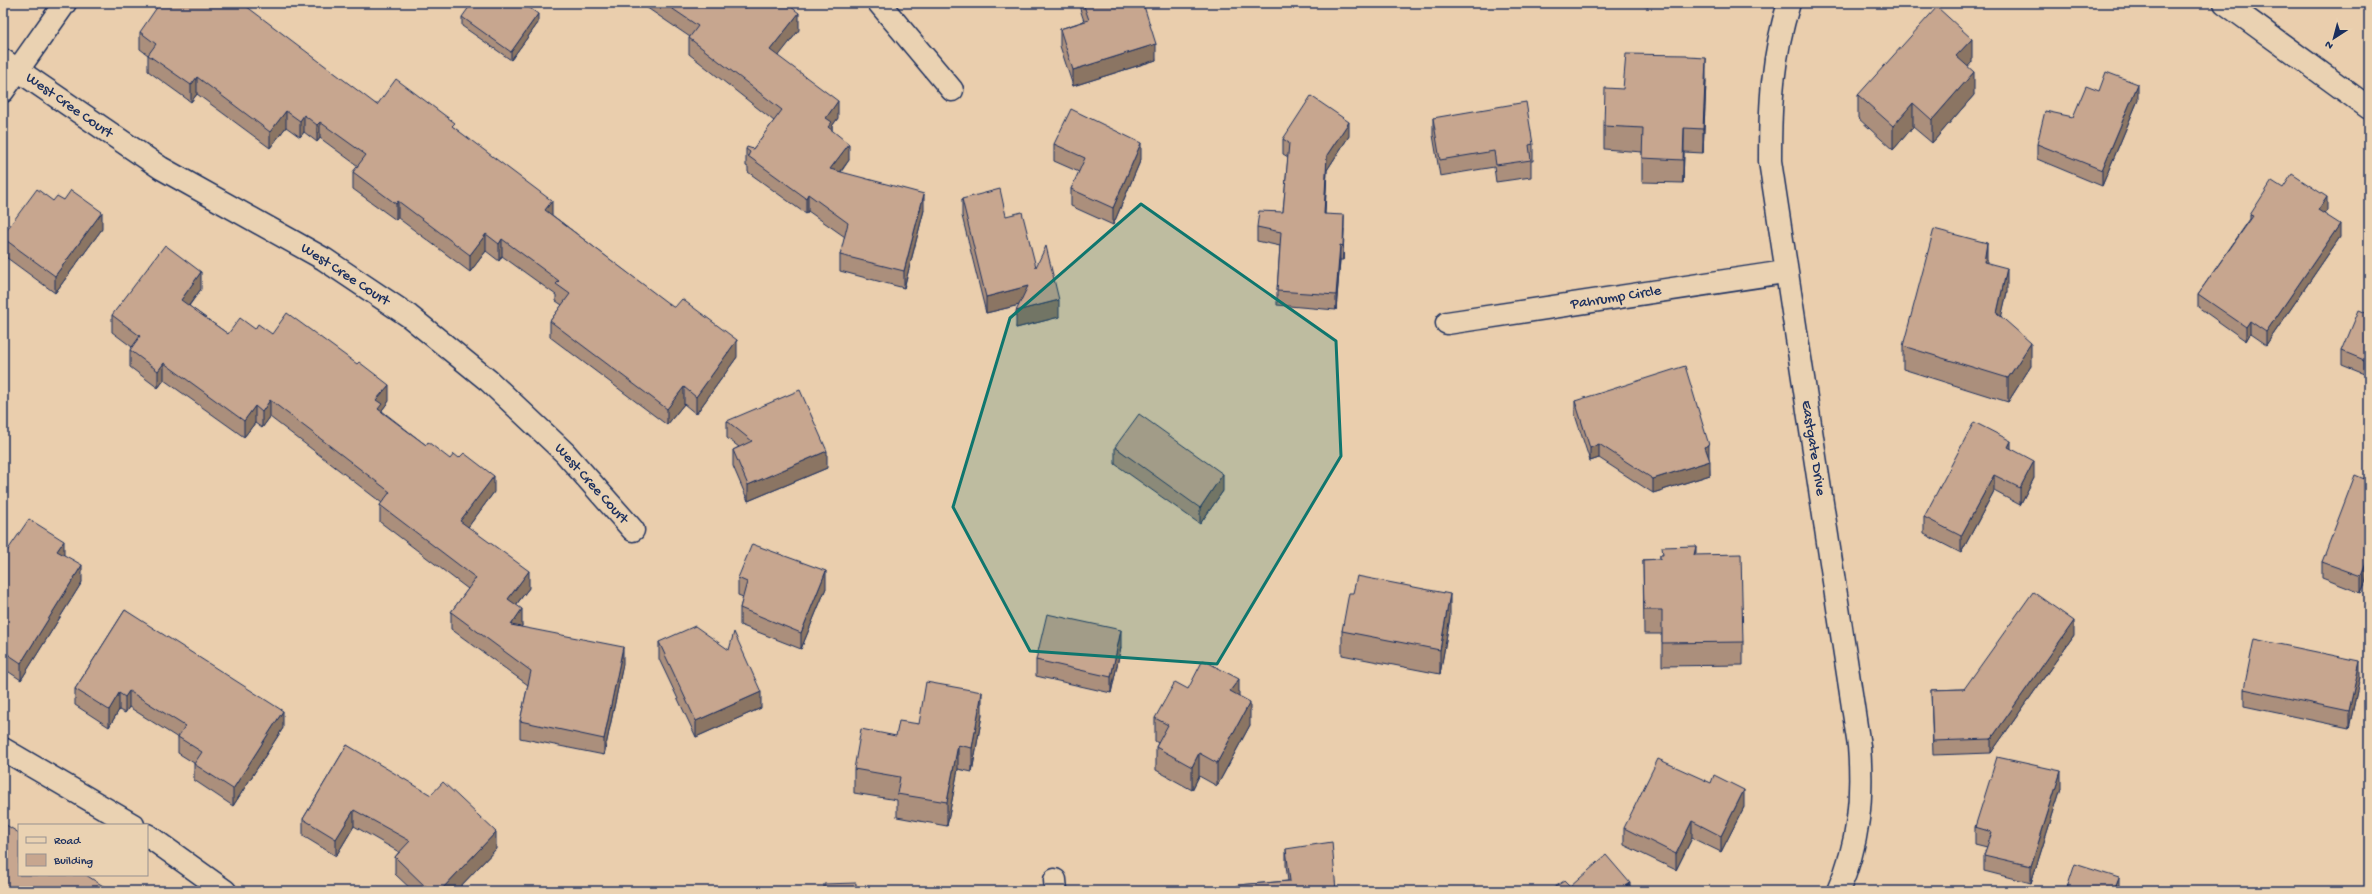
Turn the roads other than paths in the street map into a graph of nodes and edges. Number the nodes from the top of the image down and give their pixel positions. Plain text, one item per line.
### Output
1 (65, 3) edge
2 (879, 3) edge
3 (1789, 3) edge
4 (2225, 3) edge
5 (10, 65) edge
6 (952, 90) dead end
7 (3, 91) edge
8 (2369, 108) edge
9 (1785, 272) junction
10 (1447, 324) dead end
11 (633, 530) dead end
12 (3, 749) edge
13 (131, 824) edge
14 (148, 836) edge
15 (225, 891) edge
16 (1838, 891) edge

1 - 5 street
2 - 6 street
3 - 9 street, Eastgate Drive
4 - 8 street
5 - 7 street
5 - 11 street, West Cree Court
9 - 10 street, Pahrump Circle
9 - 16 street, Eastgate Drive
12 - 13 street
14 - 15 street

